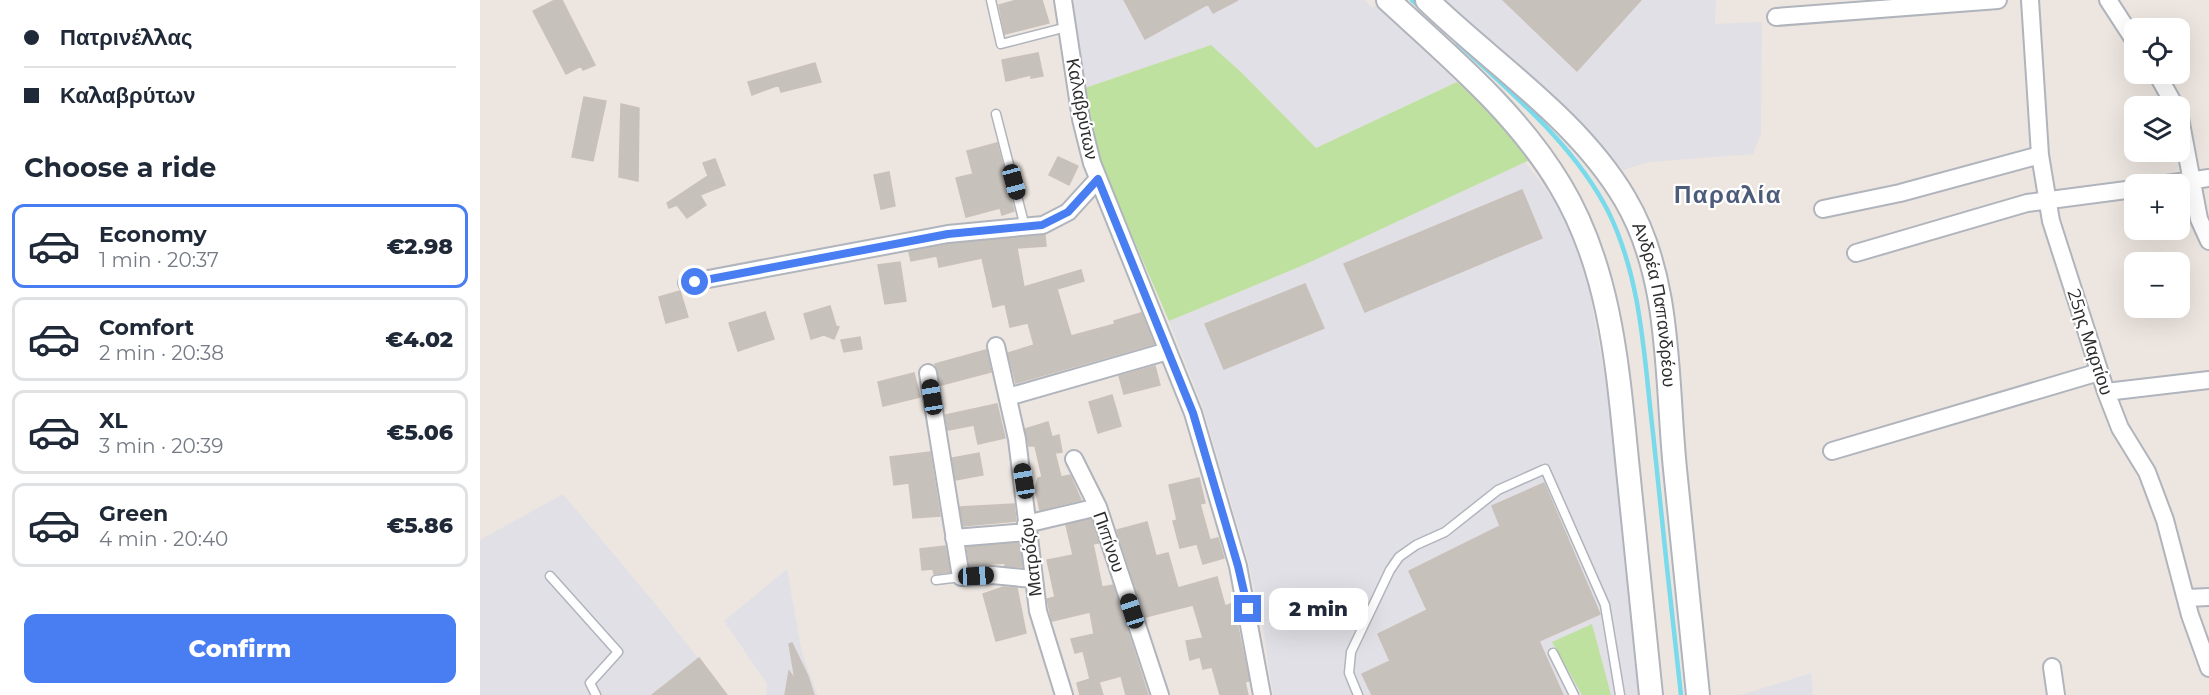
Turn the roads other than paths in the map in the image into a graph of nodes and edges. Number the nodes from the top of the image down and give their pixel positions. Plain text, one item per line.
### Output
1 (991, 0) edge
2 (1063, 0) edge
3 (1388, 0) edge
4 (1427, 0) edge
5 (1998, 0) edge
6 (2030, 0) edge
7 (2108, 0) edge
8 (1776, 17) dead end
9 (2124, 25) edge
10 (1067, 27) junction
11 (996, 114) dead end
12 (2190, 147) edge
13 (2040, 155) junction
14 (1098, 179) junction
15 (2201, 179) edge
16 (2124, 190) edge
17 (2047, 200) junction
18 (1823, 209) dead end
19 (1026, 228) junction
20 (2209, 241) edge
21 (1856, 253) dead end
22 (687, 283) dead end
23 (996, 346) dead end
24 (1168, 351) junction
25 (2099, 372) junction
26 (928, 373) dead end
27 (2209, 380) edge
28 (2106, 392) junction
29 (1008, 397) junction
30 (1832, 451) dead end
31 (1074, 459) dead end
32 (1098, 507) junction
33 (1027, 528) junction
34 (954, 538) junction
35 (550, 576) dead end
36 (961, 577) junction
37 (1033, 579) junction
38 (936, 580) dead end
39 (2209, 597) edge
40 (2187, 598) junction
41 (1553, 653) dead end
42 (2052, 667) dead end
43 (2209, 668) edge
44 (596, 695) edge
45 (1065, 695) edge
46 (1160, 695) edge
47 (1262, 695) edge
48 (1358, 695) edge
49 (1574, 695) edge
50 (1620, 695) edge
51 (1651, 695) edge
52 (1698, 695) edge
53 (2056, 695) edge

1 - 10 lane
2 - 10 street, Καλαβρύτων
3 - 51 main road
4 - 52 main road, Ανδρέα Παπανδρέου
5 - 8 street
6 - 13 street, 25ης Μαρτίου
7 - 9 street
10 - 14 street, Καλαβρύτων
11 - 19 lane
12 - 15 street
13 - 17 street, 25ης Μαρτίου
13 - 18 street
14 - 19 street
14 - 24 street, Καλαβρύτων
15 - 20 street
16 - 17 street
17 - 21 street
17 - 25 street, 25ης Μαρτίου
19 - 22 street
23 - 29 street, Ματρόζου
24 - 29 street
24 - 47 street, Καλαβρύτων
25 - 28 street, 25ης Μαρτίου
25 - 30 street
26 - 34 street
27 - 28 street
28 - 40 street, 25ης Μαρτίου
29 - 33 street, Ματρόζου
31 - 32 street, Πιπίνου
32 - 33 street
32 - 46 street, Πιπίνου
33 - 34 street
33 - 37 street, Ματρόζου
34 - 36 street
35 - 44 lane
36 - 37 street
36 - 38 lane
37 - 45 street, Ματρόζου
39 - 40 street
40 - 43 street, 25ης Μαρτίου
41 - 49 lane
42 - 53 street
48 - 50 lane

